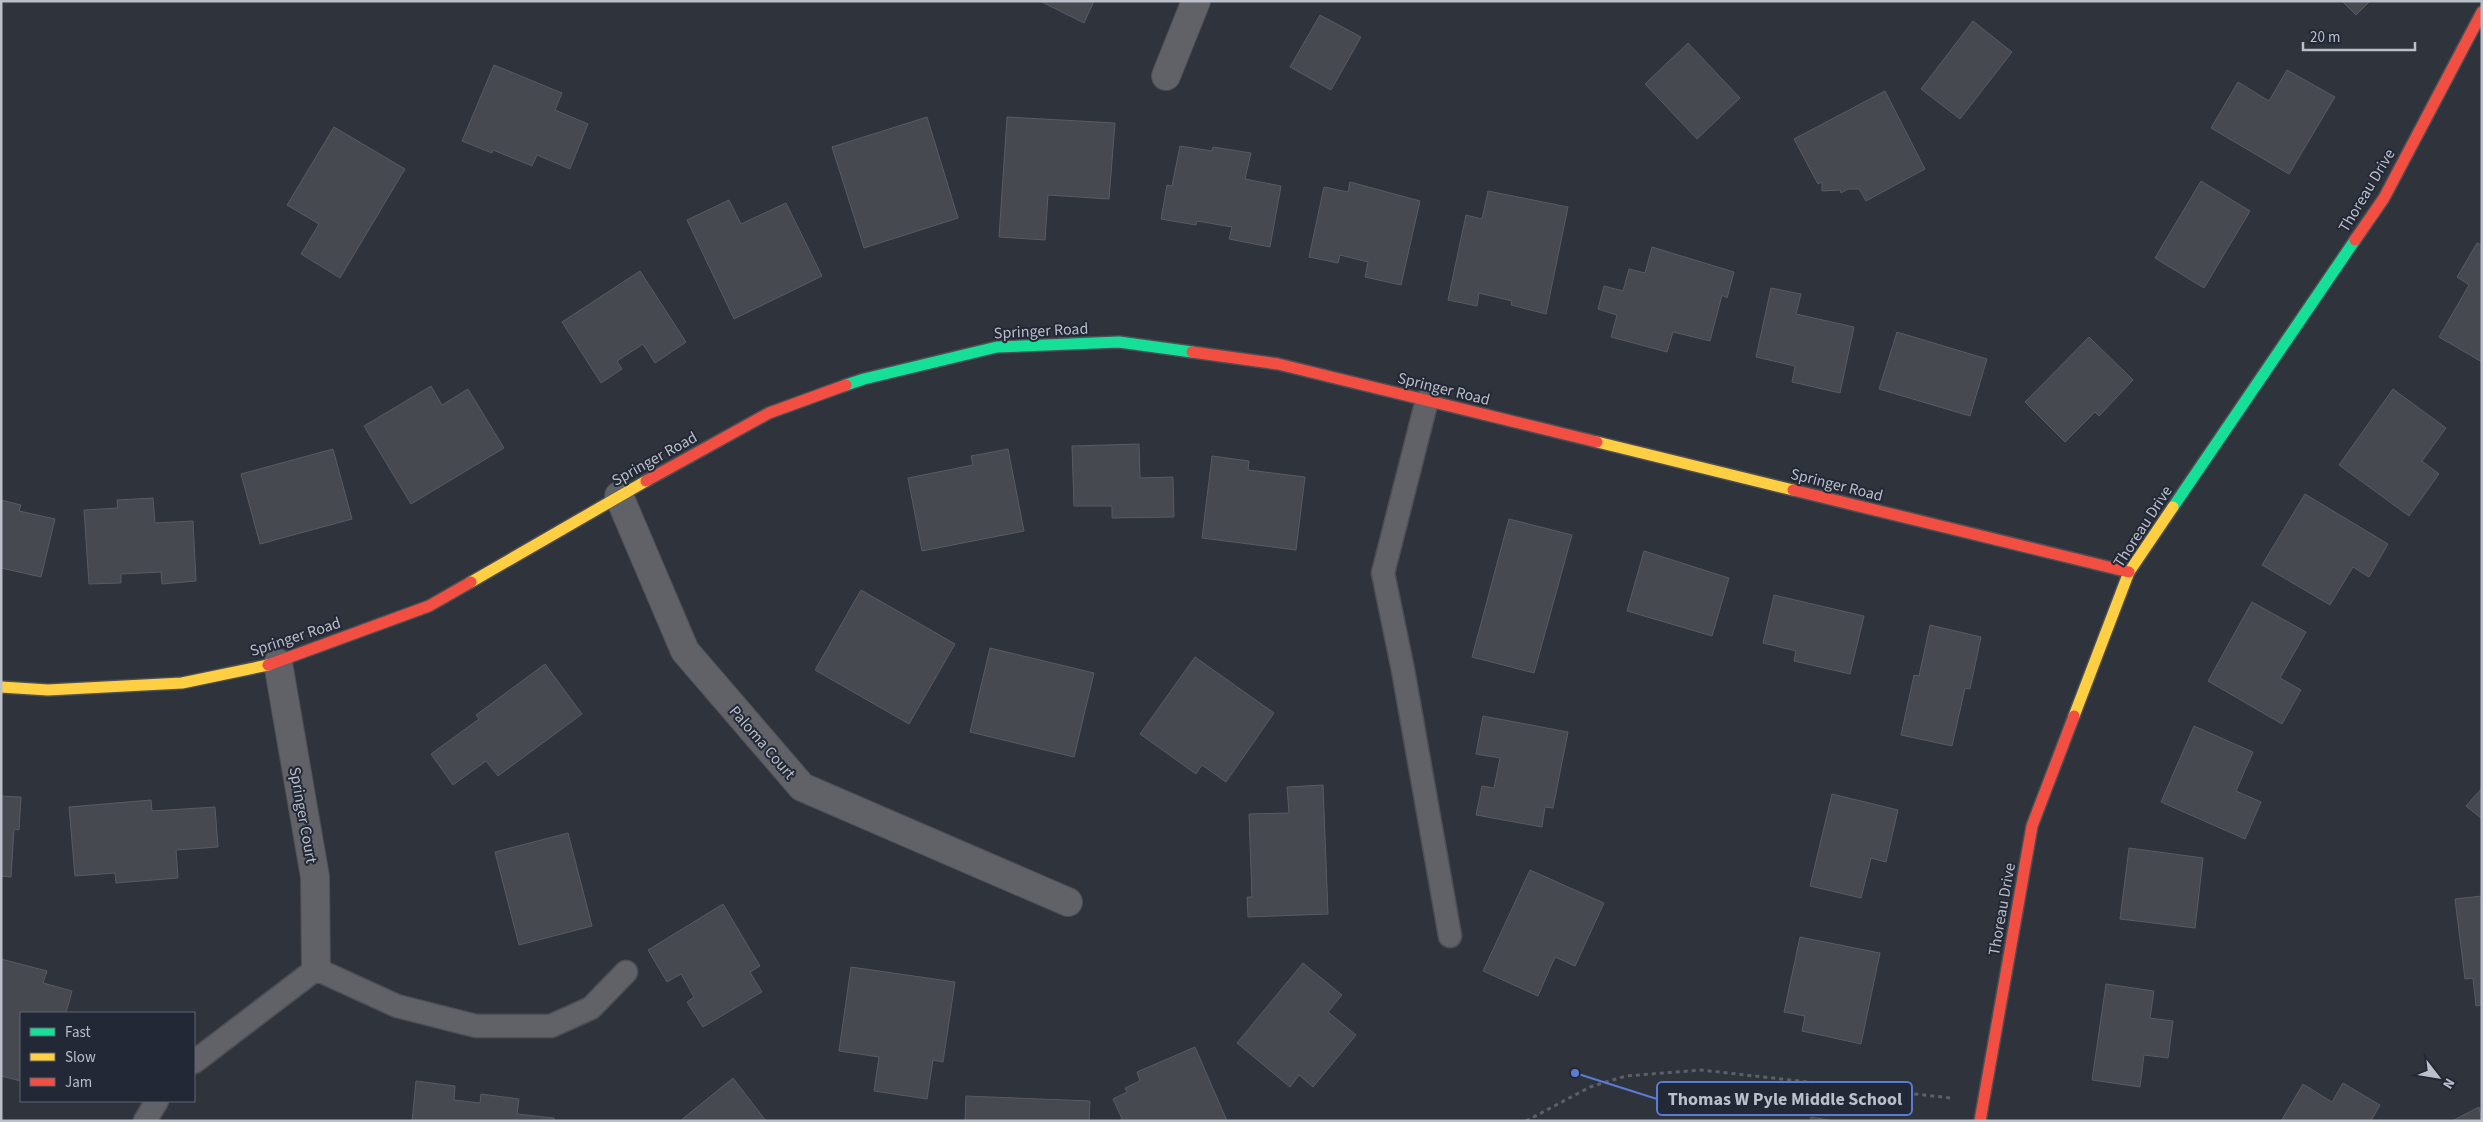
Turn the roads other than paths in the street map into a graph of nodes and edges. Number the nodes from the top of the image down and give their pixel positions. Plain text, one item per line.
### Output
1 (1196, 1) edge
2 (2482, 12) edge
3 (1166, 76) dead end
4 (1426, 400) junction
5 (619, 496) junction
6 (2129, 572) junction
7 (278, 663) junction
8 (1, 687) edge
9 (1068, 902) dead end
10 (1450, 936) dead end
11 (316, 968) junction
12 (626, 972) dead end
13 (195, 1061) edge
14 (156, 1102) edge
15 (145, 1121) edge
16 (1980, 1121) edge

1 - 3 street
2 - 6 street, Thoreau Drive
4 - 5 street, Springer Road
4 - 6 street, Springer Road
4 - 10 lane
5 - 7 street, Springer Road
5 - 9 street, Paloma Court
6 - 16 street, Thoreau Drive
7 - 8 street, Springer Road
7 - 11 street, Springer Court
11 - 12 lane
11 - 13 lane
14 - 15 lane

